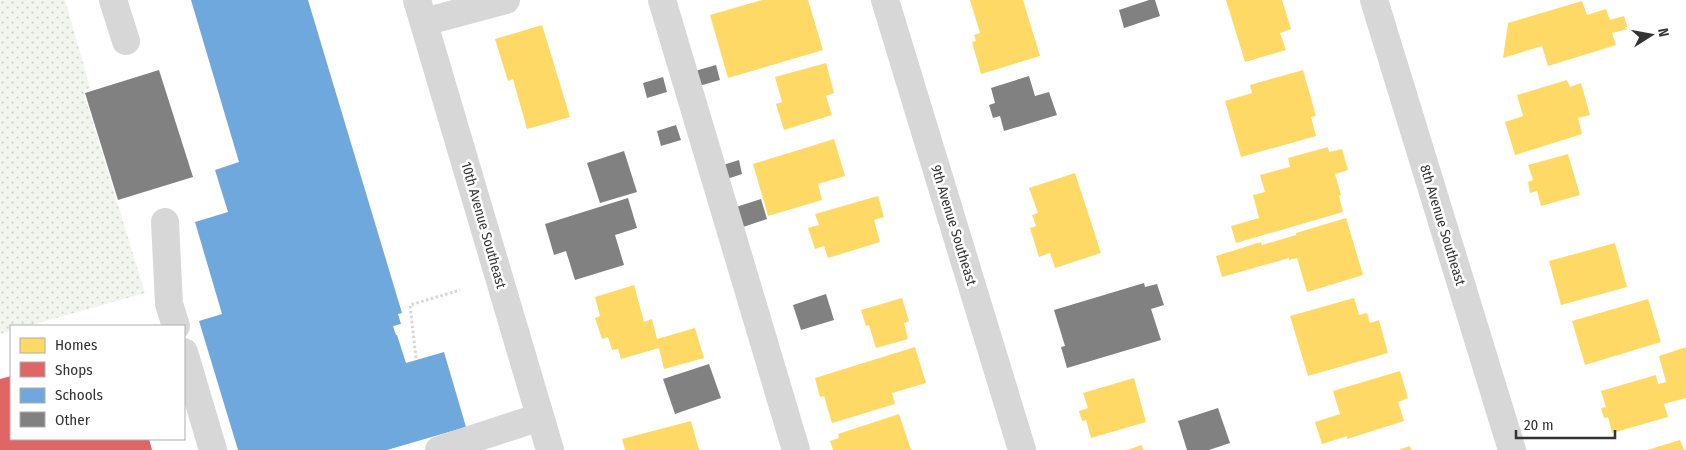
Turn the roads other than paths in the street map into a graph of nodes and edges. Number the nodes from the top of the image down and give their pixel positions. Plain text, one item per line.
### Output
1 (113, 0) edge
2 (506, 0) edge
3 (662, 0) edge
4 (885, 0) edge
5 (1374, 0) edge
6 (420, 11) edge
7 (126, 41) dead end
8 (165, 222) dead end
9 (176, 325) edge
10 (185, 355) edge
11 (540, 417) junction
12 (213, 450) edge
13 (439, 450) edge
14 (550, 450) edge
15 (796, 450) edge
16 (1022, 450) edge
17 (1512, 450) edge

1 - 7 street
2 - 6 street
3 - 15 street
4 - 16 street, 9th Avenue Southeast
5 - 17 street, 8th Avenue Southeast
6 - 11 street, 10th Avenue Southeast
8 - 9 street
10 - 12 street
11 - 13 street
11 - 14 street, 10th Avenue Southeast

